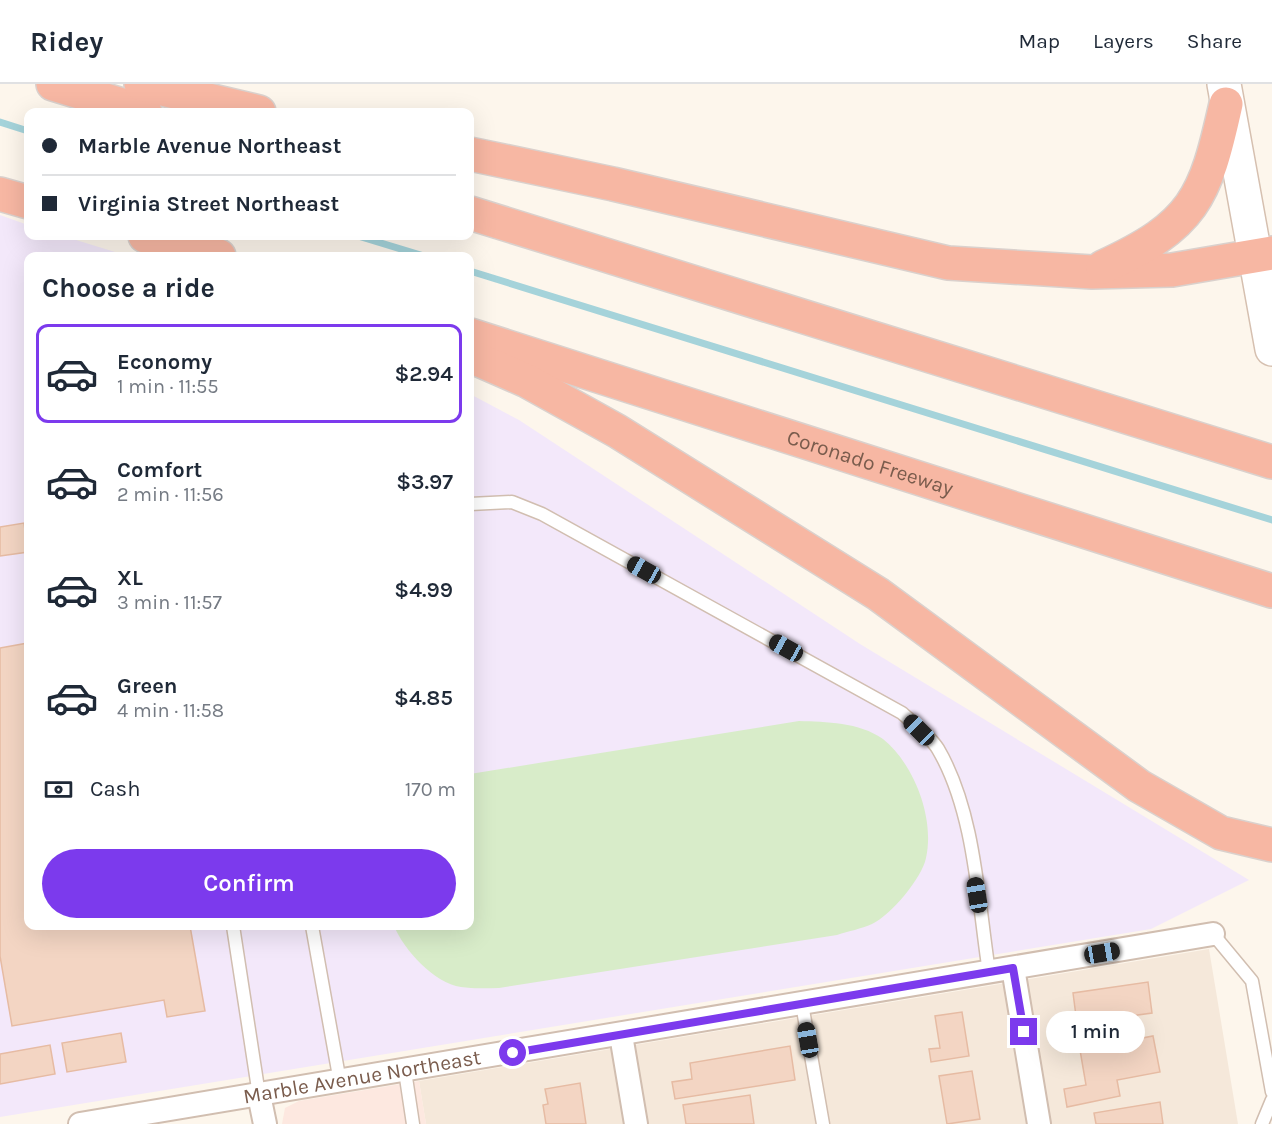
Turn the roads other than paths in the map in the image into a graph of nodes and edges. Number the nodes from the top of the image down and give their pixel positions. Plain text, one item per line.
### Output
1 (53, 84) edge
2 (141, 84) edge
3 (1225, 94) edge
4 (132, 108) edge
5 (242, 108) edge
6 (474, 155) edge
7 (0, 194) edge
8 (24, 201) edge
9 (474, 214) edge
10 (160, 240) edge
11 (204, 252) edge
12 (1264, 254) edge
13 (1092, 272) junction
14 (474, 336) edge
15 (1272, 349) edge
16 (474, 358) edge
17 (1272, 462) edge
18 (474, 504) edge
19 (1272, 591) edge
20 (1272, 845) edge
21 (234, 930) edge
22 (313, 930) edge
23 (1213, 934) joint
24 (1013, 968) junction
25 (989, 972) junction
26 (801, 1004) junction
27 (621, 1035) junction
28 (405, 1071) junction
29 (340, 1082) junction
30 (1272, 1092) edge
31 (259, 1095) junction
32 (1272, 1100) edge
33 (80, 1124) edge
34 (265, 1124) edge
35 (413, 1124) edge
36 (636, 1124) edge
37 (823, 1124) edge
38 (1039, 1124) edge
39 (1262, 1124) edge

1 - 4 highway
2 - 5 highway
3 - 12 main road
3 - 13 highway
6 - 13 highway
7 - 8 highway
9 - 17 highway
10 - 11 highway
12 - 13 highway
12 - 15 main road
14 - 19 highway, Coronado Freeway
16 - 20 highway
18 - 25 lane
21 - 31 lane
22 - 29 lane
23 - 24 street, Marble Avenue Northeast
23 - 30 lane
24 - 25 street, Marble Avenue Northeast
24 - 38 street
25 - 26 street, Marble Avenue Northeast
26 - 27 street, Marble Avenue Northeast
26 - 37 lane
27 - 28 street, Marble Avenue Northeast
27 - 36 street
28 - 29 street, Marble Avenue Northeast
28 - 35 lane
29 - 31 street, Marble Avenue Northeast
31 - 33 street, Marble Avenue Northeast
31 - 34 street
32 - 39 lane

